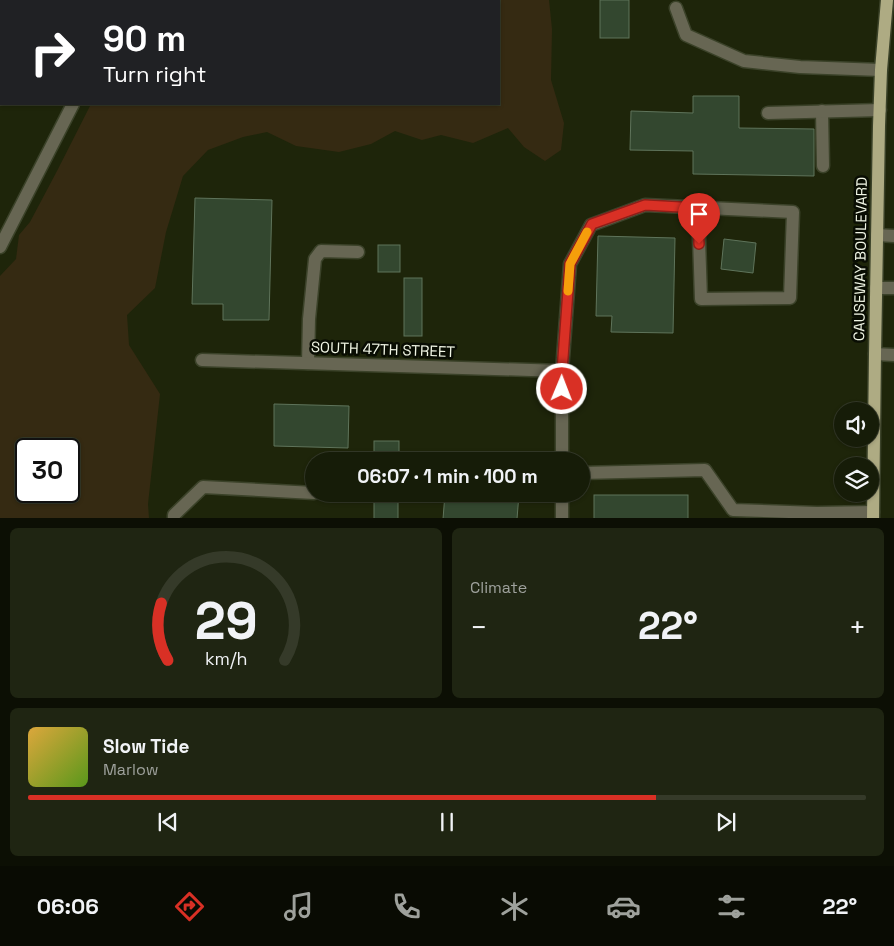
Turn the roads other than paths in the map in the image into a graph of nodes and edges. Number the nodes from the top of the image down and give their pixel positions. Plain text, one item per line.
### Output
1 (887, 0) edge
2 (676, 8) dead end
3 (881, 70) junction
4 (72, 105) edge
5 (880, 110) junction
6 (822, 111) junction
7 (768, 113) dead end
8 (823, 166) dead end
9 (698, 208) junction
10 (877, 236) junction
11 (894, 236) edge
12 (0, 247) edge
13 (358, 252) dead end
14 (876, 288) junction
15 (894, 288) edge
16 (875, 354) junction
17 (894, 355) edge
18 (202, 360) dead end
19 (308, 364) junction
20 (562, 371) junction
21 (562, 452) edge
22 (590, 472) edge
23 (305, 493) edge
24 (562, 502) edge
25 (732, 514) edge
26 (873, 515) edge
27 (174, 518) edge
28 (562, 518) edge

1 - 3 main road, CAUSEWAY BOULEVARD
2 - 3 street
3 - 5 main road, CAUSEWAY BOULEVARD
4 - 12 street
5 - 6 street
5 - 10 main road, CAUSEWAY BOULEVARD
6 - 7 street
6 - 8 street
9 - 9 street
9 - 20 street
10 - 11 street
10 - 14 main road, CAUSEWAY BOULEVARD
13 - 19 street
14 - 15 street
14 - 16 main road, CAUSEWAY BOULEVARD
16 - 17 street
16 - 26 main road, CAUSEWAY BOULEVARD
18 - 19 street, SOUTH 47TH STREET
19 - 20 street, SOUTH 47TH STREET
20 - 21 street
22 - 25 street
23 - 27 street
24 - 28 street
25 - 26 street

